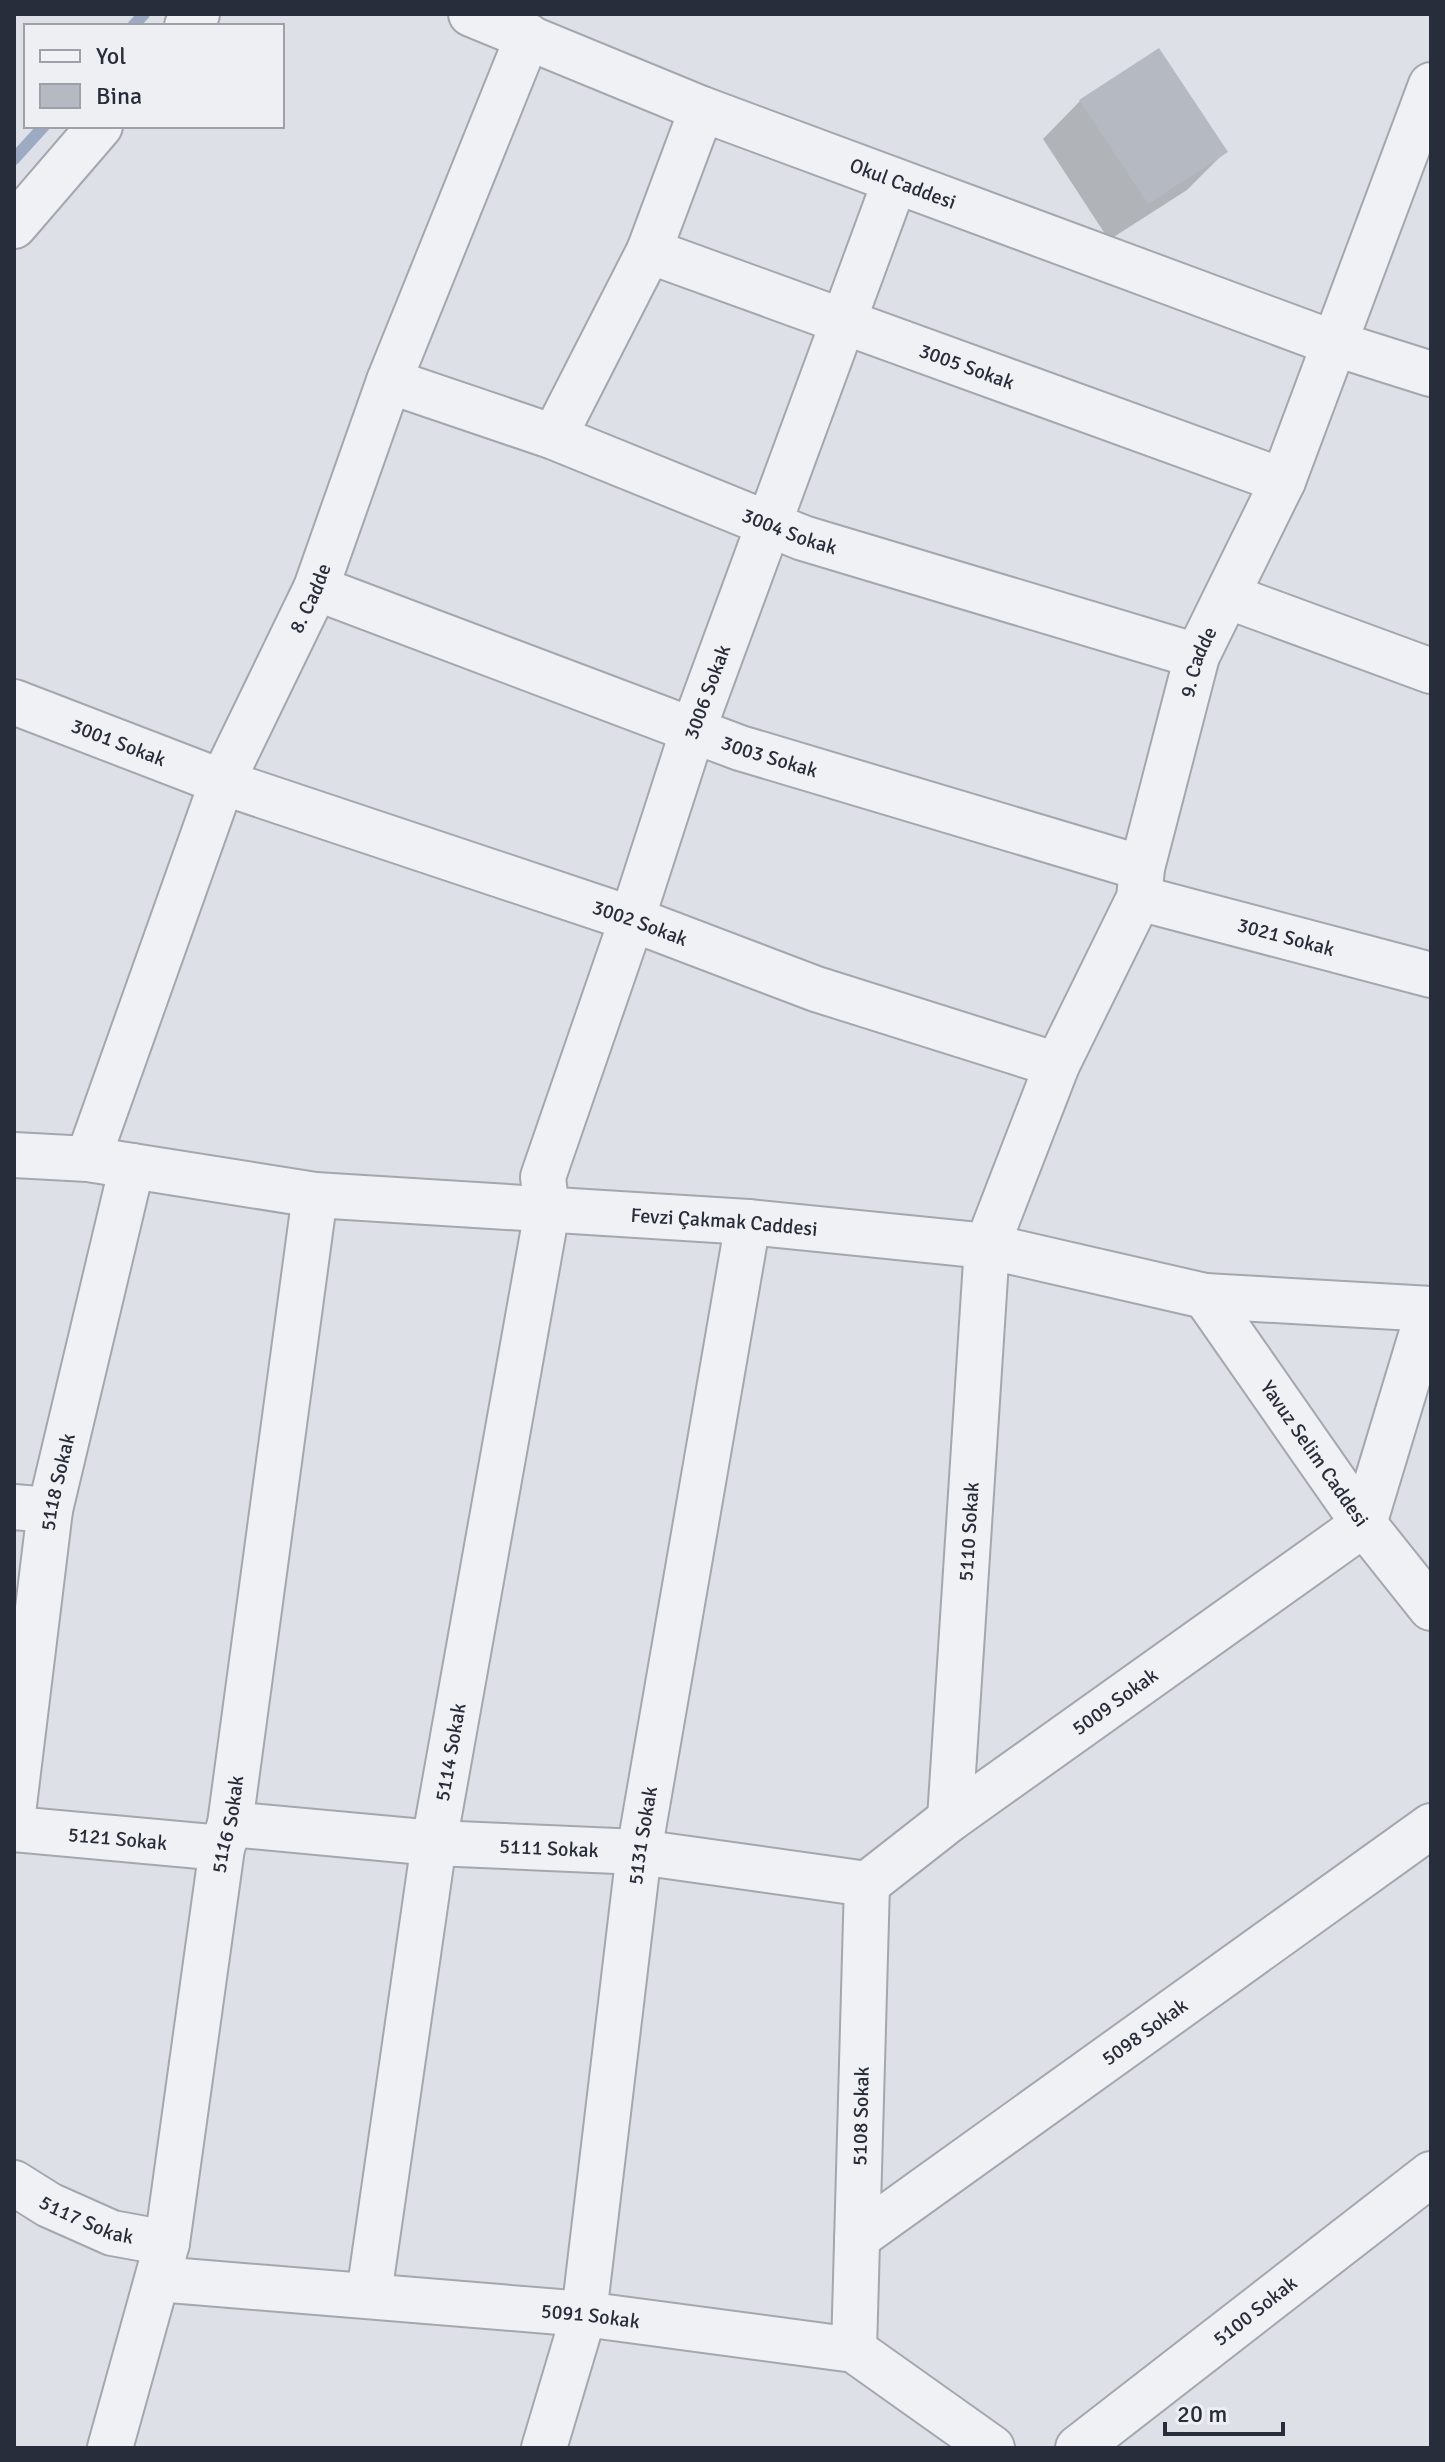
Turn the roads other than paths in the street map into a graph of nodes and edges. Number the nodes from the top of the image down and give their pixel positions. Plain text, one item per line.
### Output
1 (471, 14) edge
2 (528, 36) junction
3 (1431, 85) edge
4 (702, 109) junction
5 (98, 128) edge
6 (895, 181) junction
7 (14, 226) edge
8 (649, 251) junction
9 (843, 323) junction
10 (1336, 344) junction
11 (1431, 374) edge
12 (389, 381) junction
13 (554, 437) junction
14 (1283, 481) junction
15 (769, 524) junction
16 (316, 588) junction
17 (1227, 596) junction
18 (1197, 656) junction
19 (1431, 671) edge
20 (14, 702) edge
21 (693, 730) junction
22 (222, 782) junction
23 (1140, 883) junction
24 (632, 919) junction
25 (1431, 975) edge
26 (1057, 1065) junction
27 (14, 1155) edge
28 (88, 1159) junction
29 (132, 1166) junction
30 (315, 1195) junction
31 (547, 1211) junction
32 (748, 1222) junction
33 (987, 1246) junction
34 (1205, 1296) junction
35 (1430, 1309) edge
36 (32, 1509) edge
37 (1364, 1524) junction
38 (1431, 1608) edge
39 (14, 1805) edge
40 (950, 1819) junction
41 (1431, 1826) edge
42 (14, 1829) edge
43 (226, 1836) junction
44 (434, 1843) junction
45 (639, 1852) junction
46 (867, 1884) junction
47 (1431, 2174) edge
48 (14, 2183) edge
49 (857, 2238) junction
50 (162, 2261) junction
51 (369, 2294) junction
52 (584, 2314) junction
53 (854, 2350) junction
54 (110, 2448) edge
55 (544, 2448) edge
56 (992, 2448) edge
57 (1078, 2448) edge

1 - 2 street, Okul Caddesi
2 - 4 street, Okul Caddesi
2 - 12 street, 8. Cadde
3 - 10 street, 9. Cadde
4 - 6 street, Okul Caddesi
4 - 8 street
5 - 7 street
6 - 9 street, 3006 Sokak
6 - 10 street, Okul Caddesi
8 - 9 street, 3005 Sokak
8 - 13 street
9 - 14 street, 3005 Sokak
9 - 15 street, 3006 Sokak
10 - 11 street, Okul Caddesi
10 - 14 street, 9. Cadde
12 - 13 street, 3004 Sokak
12 - 16 street, 8. Cadde
13 - 15 street, 3004 Sokak
14 - 17 street, 9. Cadde
15 - 18 street, 3004 Sokak
15 - 21 street, 3006 Sokak
16 - 21 street, 3003 Sokak
16 - 22 street, 8. Cadde
17 - 18 street, 9. Cadde
17 - 19 street
18 - 23 street, 9. Cadde
20 - 22 street, 3001 Sokak
21 - 23 street, 3003 Sokak
21 - 24 street, 3006 Sokak
22 - 24 street, 3002 Sokak
22 - 28 street, 8. Cadde
23 - 25 street, 3021 Sokak
23 - 26 street, 9. Cadde
24 - 26 street, 3002 Sokak
24 - 31 street, 3006 Sokak
26 - 33 street, 9. Cadde
27 - 28 street, Fevzi Çakmak Caddesi
28 - 29 street, Fevzi Çakmak Caddesi
29 - 30 street, Fevzi Çakmak Caddesi
29 - 36 street, 5118 Sokak
30 - 31 street, Fevzi Çakmak Caddesi
30 - 43 street, 5116 Sokak
31 - 32 street, Fevzi Çakmak Caddesi
31 - 44 street, 5114 Sokak
32 - 33 street, Fevzi Çakmak Caddesi
32 - 45 street, 5131 Sokak
33 - 34 street, Fevzi Çakmak Caddesi
33 - 40 street, 5110 Sokak
34 - 35 street, Fevzi Çakmak Caddesi
34 - 37 street, Yavuz Selim Caddesi
35 - 37 street
36 - 39 street, 5118 Sokak
37 - 38 street, Yavuz Selim Caddesi
37 - 40 street, 5009 Sokak
40 - 46 street, 5009 Sokak
41 - 49 street, 5098 Sokak
42 - 43 street, 5121 Sokak
43 - 44 street, 5111 Sokak
43 - 50 street, 5116 Sokak
44 - 45 street, 5111 Sokak
44 - 51 street, 5114 Sokak
45 - 46 street, 5111 Sokak
45 - 52 street, 5131 Sokak
46 - 49 street, 5108 Sokak
47 - 57 street, 5100 Sokak
48 - 50 street, 5117 Sokak
49 - 53 street, 5108 Sokak
50 - 51 street, 5091 Sokak
50 - 54 street, 5116 Sokak
51 - 52 street, 5091 Sokak
52 - 53 street, 5091 Sokak
52 - 55 street, 5131 Sokak
53 - 56 street, 5091 Sokak

